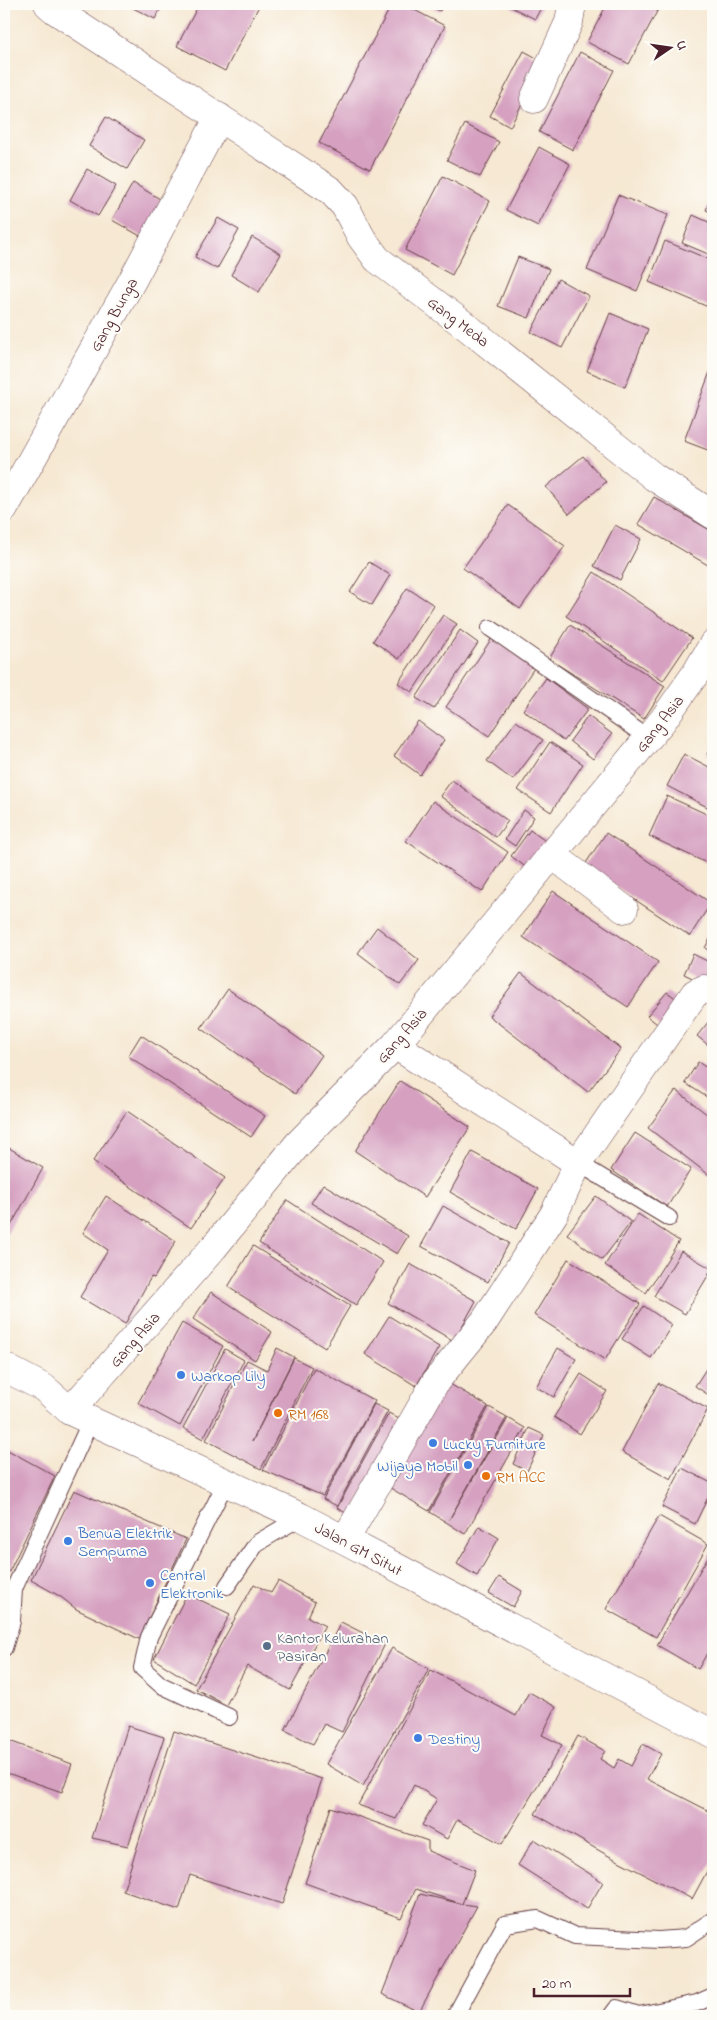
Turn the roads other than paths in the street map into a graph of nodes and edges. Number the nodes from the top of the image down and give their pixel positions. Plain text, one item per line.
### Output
1 (48, 4) edge
2 (572, 4) edge
3 (534, 99) dead end
4 (219, 117) junction
5 (4, 509) edge
6 (713, 515) edge
7 (490, 628) dead end
8 (713, 644) edge
9 (648, 738) junction
10 (551, 854) junction
11 (624, 910) dead end
12 (713, 991) edge
13 (395, 1045) junction
14 (578, 1163) junction
15 (669, 1218) dead end
16 (4, 1367) edge
17 (81, 1416) junction
18 (226, 1482) junction
19 (301, 1517) junction
20 (345, 1540) junction
21 (227, 1586) dead end
22 (4, 1648) edge
23 (229, 1717) dead end
24 (713, 1734) edge
25 (713, 1920) edge
26 (713, 1996) edge
27 (455, 2016) edge
28 (611, 2016) edge

1 - 4 street, Gang Meda
2 - 3 street
4 - 5 street, Gang Bunga
4 - 6 street, Gang Meda
7 - 9 lane
8 - 9 street, Gang Asia
9 - 10 street, Gang Asia
10 - 11 street
10 - 13 street, Gang Asia
12 - 14 street
13 - 14 street
13 - 17 street, Gang Asia
14 - 15 lane
14 - 20 street
16 - 17 street, Jalan GM Situt
17 - 18 street, Jalan GM Situt
17 - 22 lane
18 - 19 street, Jalan GM Situt
18 - 23 lane
19 - 20 street, Jalan GM Situt
19 - 21 lane
20 - 24 street, Jalan GM Situt
25 - 27 lane
26 - 28 lane

